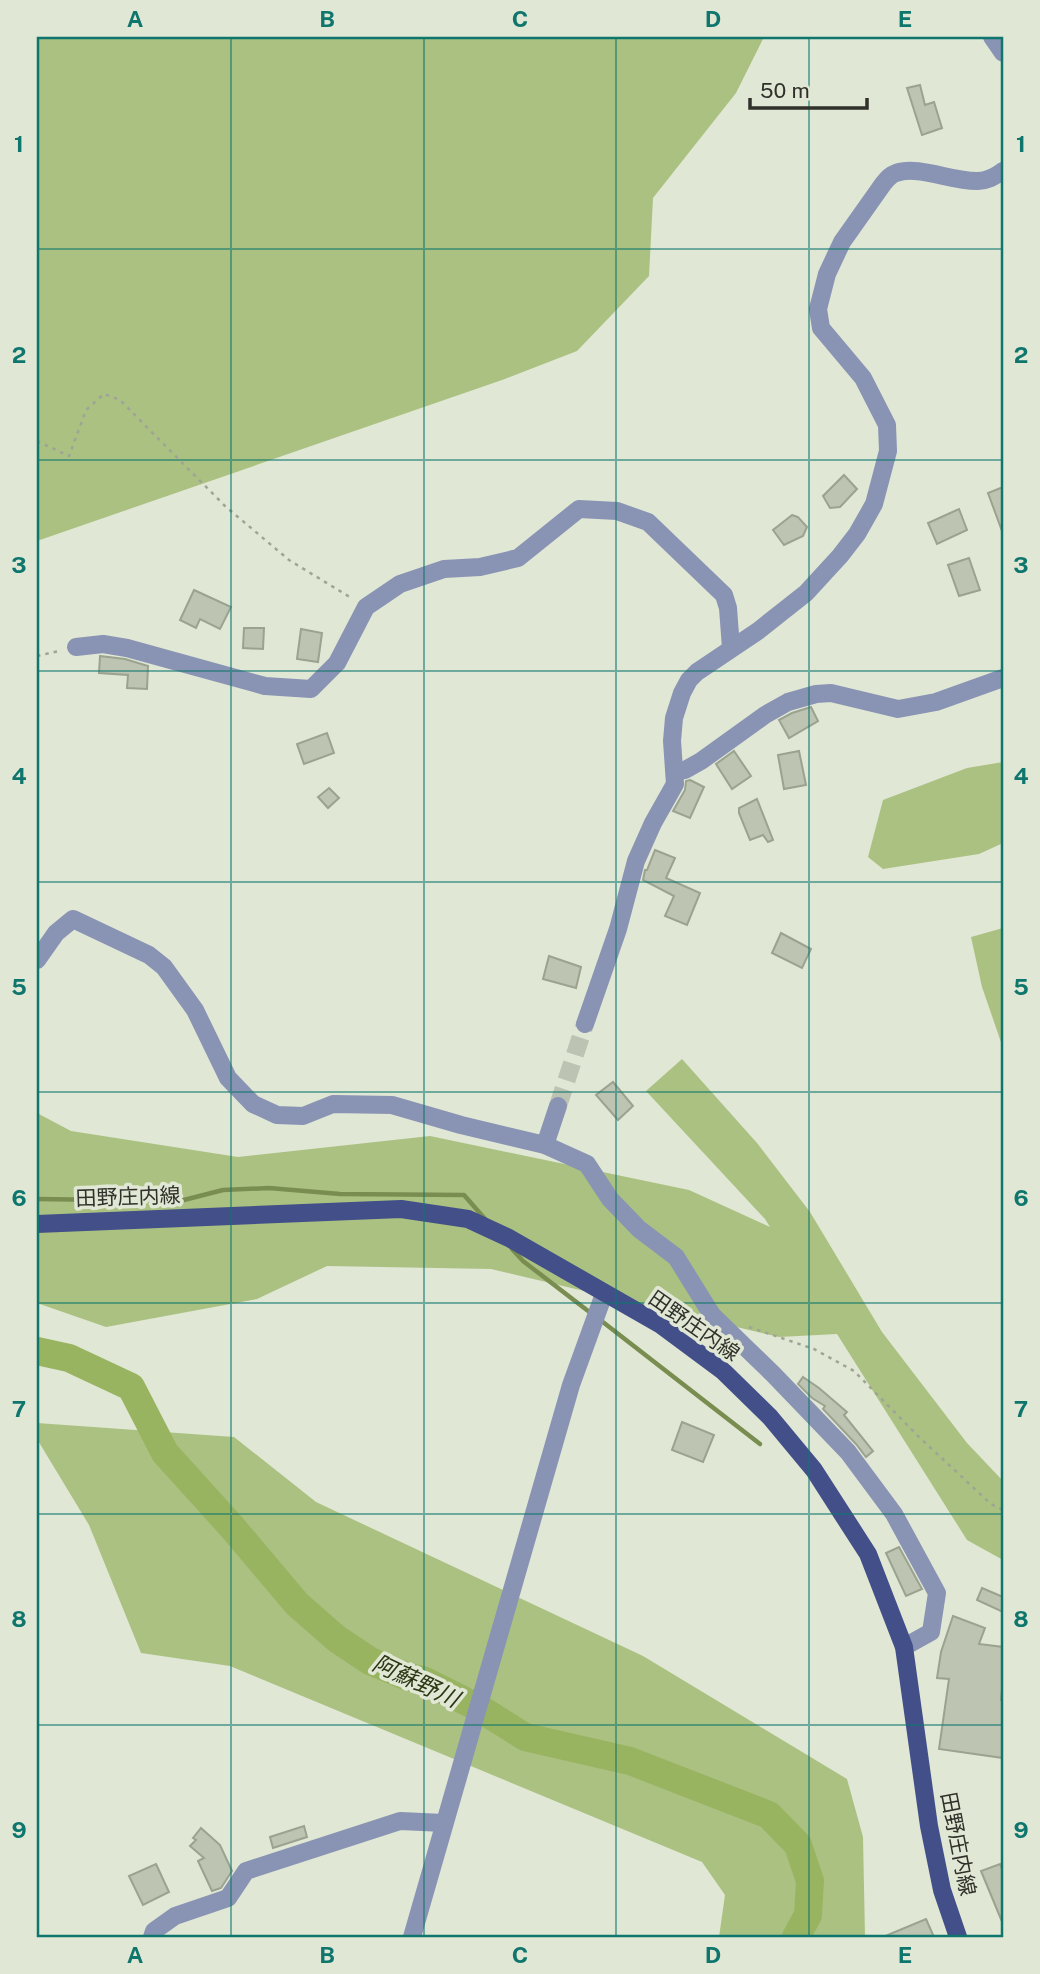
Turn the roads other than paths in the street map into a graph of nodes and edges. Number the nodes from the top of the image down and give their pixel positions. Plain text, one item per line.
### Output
1 (992, 37) edge
2 (1003, 53) edge
3 (1003, 171) edge
4 (76, 647) road end
5 (731, 648) junction
6 (1003, 678) edge
7 (675, 772) junction
8 (37, 960) edge
9 (585, 1024) tunnel mouth
10 (558, 1106) tunnel mouth
11 (545, 1145) junction
12 (37, 1224) edge
13 (604, 1294) junction
14 (904, 1647) junction
15 (444, 1823) junction
16 (152, 1937) edge
17 (412, 1937) edge
18 (958, 1937) edge

1 - 2 street
3 - 5 street
4 - 5 street
5 - 7 street
6 - 7 street
7 - 9 street
8 - 11 street
10 - 11 street
11 - 14 street
12 - 13 main road, 田野庄内線
13 - 14 main road, 田野庄内線
13 - 15 street
14 - 18 main road, 田野庄内線
15 - 16 street
15 - 17 street

